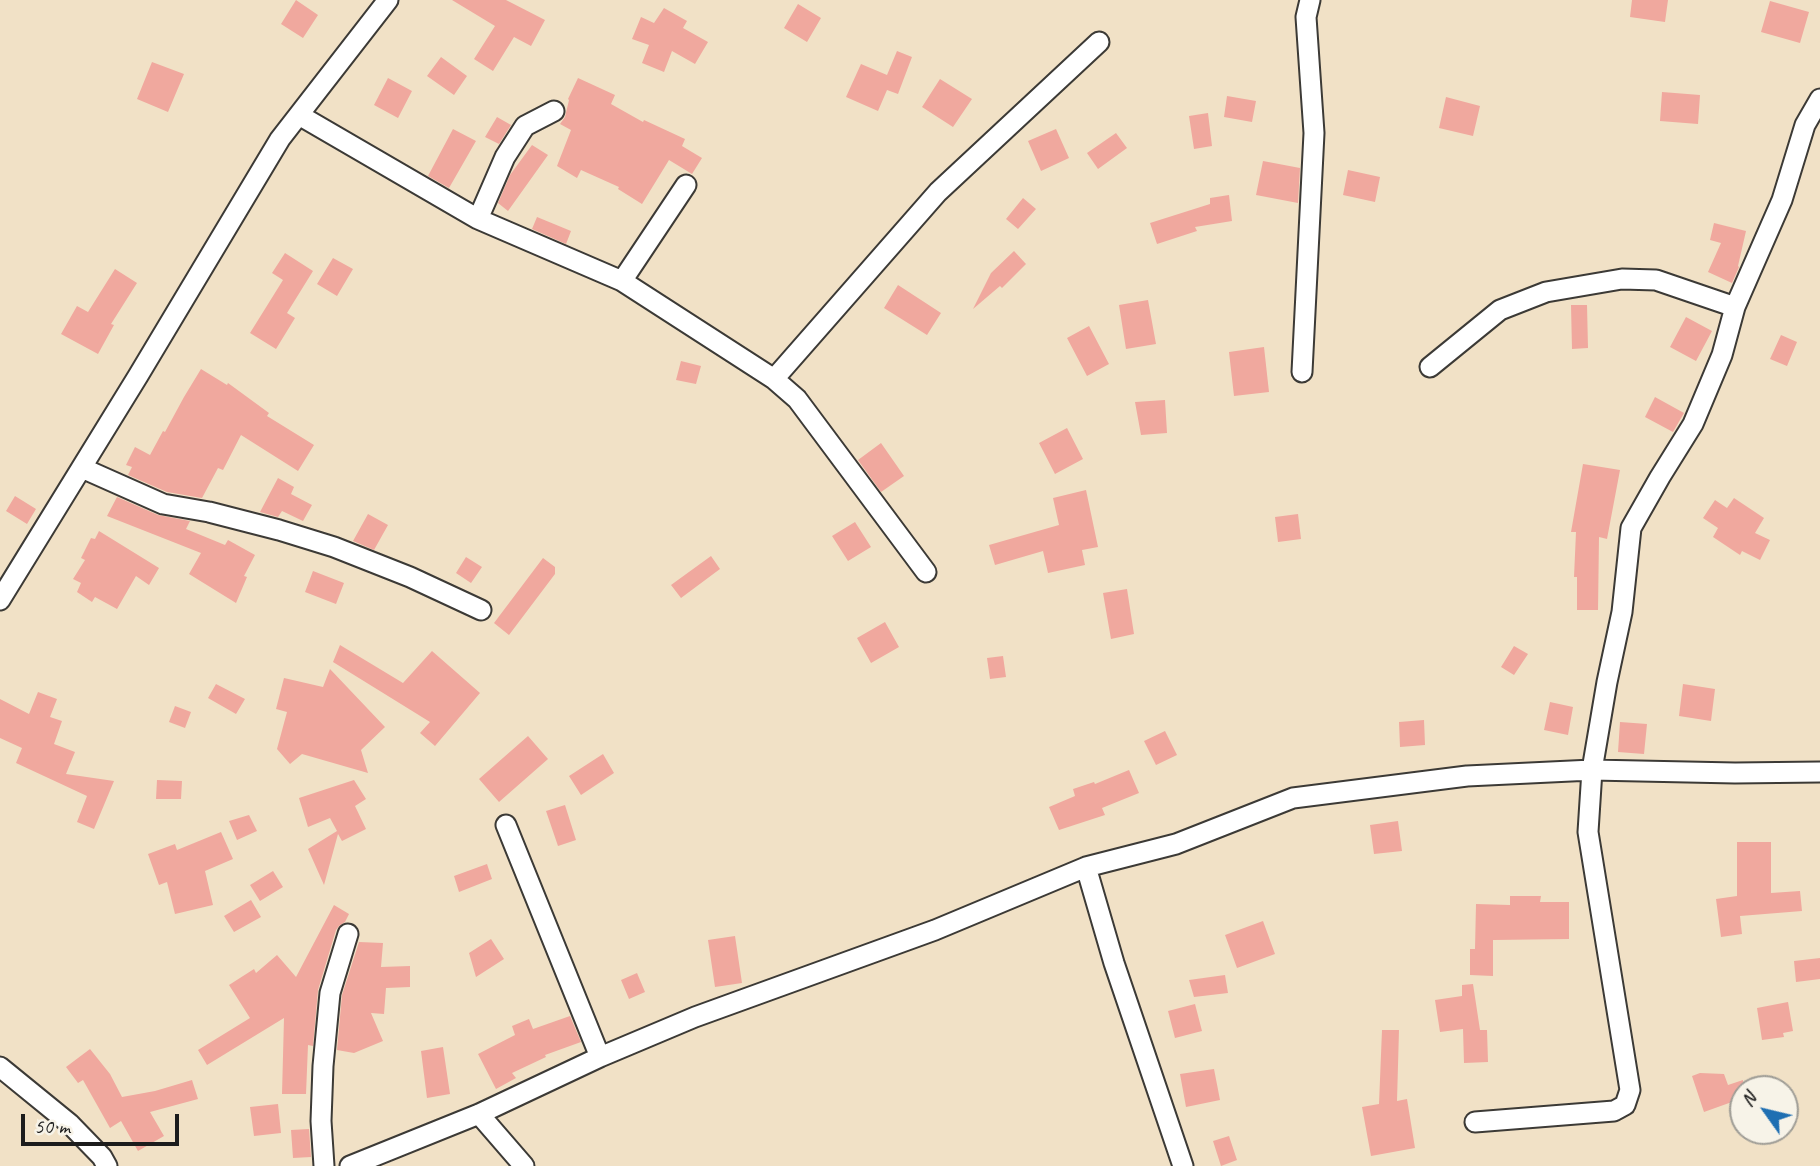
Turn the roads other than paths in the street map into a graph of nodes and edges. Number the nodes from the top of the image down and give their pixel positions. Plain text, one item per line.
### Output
1 (388, 0) edge
2 (1310, 0) edge
3 (1099, 42) dead end
4 (1820, 99) edge
5 (554, 111) dead end
6 (299, 115) junction
7 (686, 185) dead end
8 (478, 219) junction
9 (622, 281) junction
10 (1735, 307) junction
11 (1430, 367) dead end
12 (1302, 372) dead end
13 (774, 379) junction
14 (82, 468) junction
15 (926, 572) dead end
16 (0, 600) edge
17 (481, 610) dead end
18 (1592, 770) junction
19 (1820, 772) edge
20 (506, 825) dead end
21 (1086, 867) junction
22 (348, 934) dead end
23 (600, 1057) junction
24 (0, 1067) edge
25 (479, 1114) junction
26 (1475, 1122) dead end
27 (107, 1166) edge
28 (324, 1166) edge
29 (350, 1166) edge
30 (524, 1166) edge
31 (1183, 1166) edge

1 - 6 street
2 - 12 street
3 - 13 street
4 - 10 street
5 - 8 street
6 - 8 street
6 - 14 street
7 - 9 street
8 - 9 street
9 - 13 street
10 - 11 street
10 - 18 street
13 - 15 street
14 - 16 street
14 - 17 street
18 - 19 street
18 - 21 street
18 - 26 street
20 - 23 street
21 - 23 street
21 - 31 street
22 - 28 street
23 - 25 street
24 - 27 street
25 - 29 street
25 - 30 street

